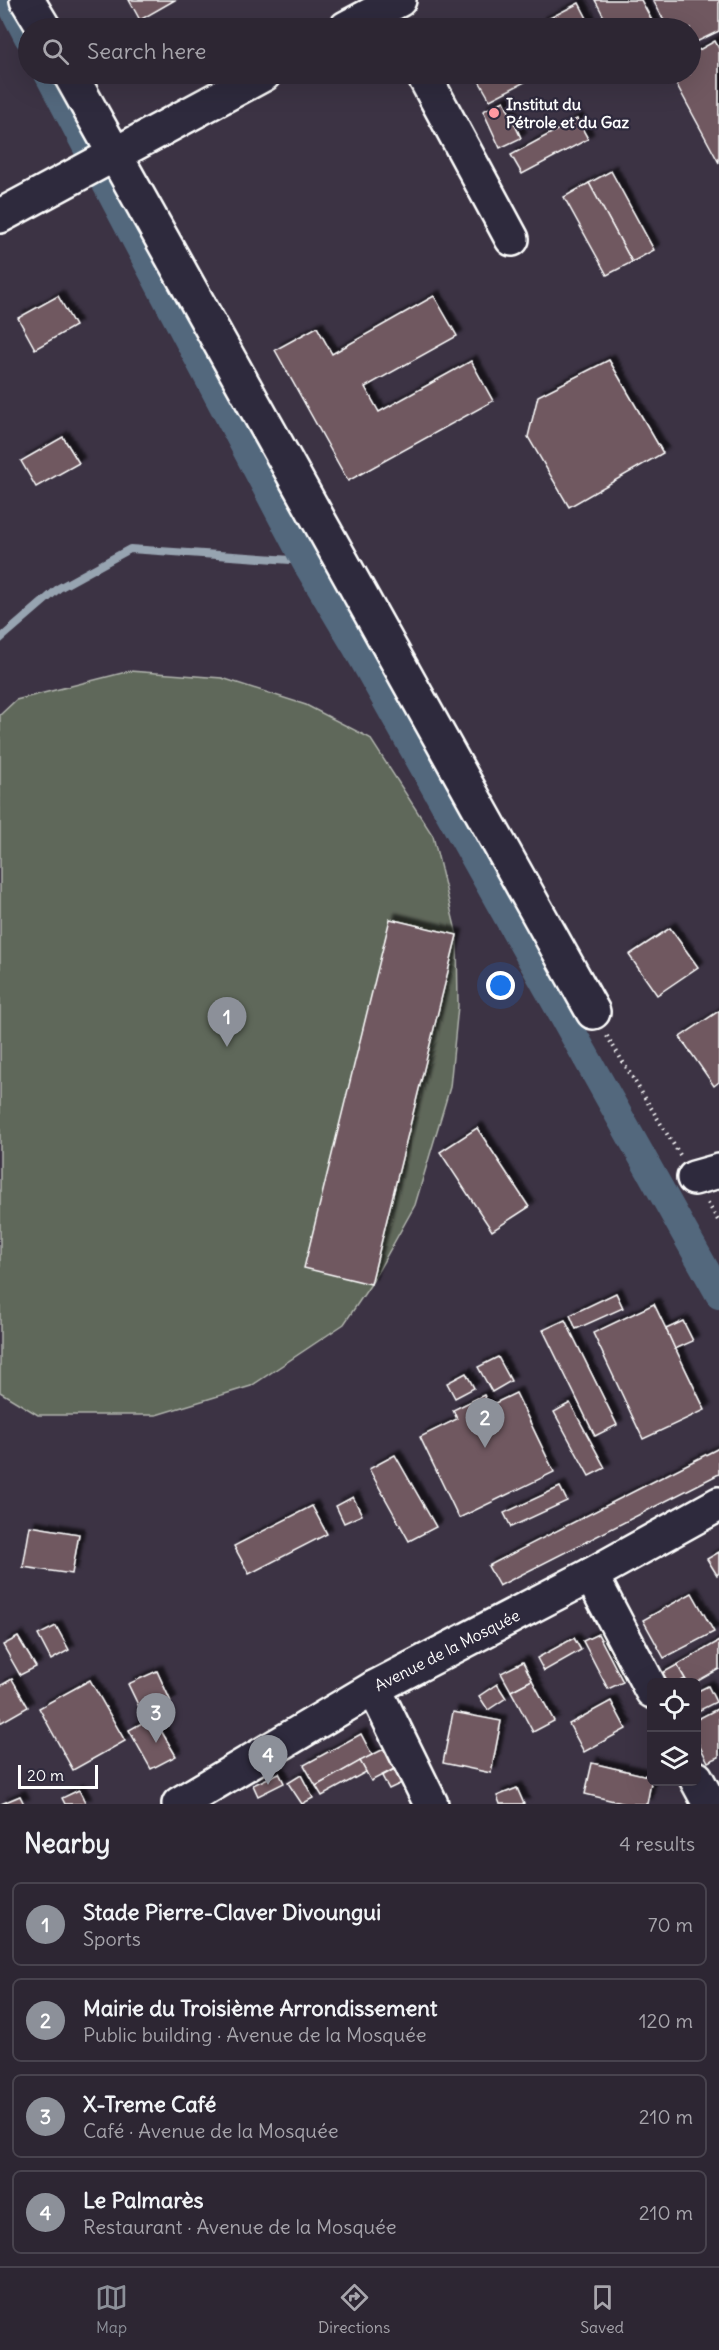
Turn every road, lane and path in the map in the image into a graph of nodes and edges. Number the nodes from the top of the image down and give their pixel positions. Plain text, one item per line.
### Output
1 (27, 0) edge
2 (395, 12) edge
3 (38, 18) edge
4 (377, 18) edge
5 (73, 84) edge
6 (246, 84) edge
7 (428, 84) edge
8 (100, 163) junction
9 (0, 216) edge
10 (512, 239) dead end
11 (593, 1012) joint
12 (706, 1175) edge
13 (719, 1222) edge
14 (719, 1504) edge
15 (591, 1575) junction
16 (647, 1683) edge
17 (374, 1688) junction
18 (700, 1786) edge
19 (179, 1804) edge
20 (431, 1804) edge
21 (710, 1804) edge

1 - 3 street
2 - 4 street
5 - 8 street
6 - 8 street
7 - 10 street
8 - 9 street
8 - 11 street
11 - 12 path
12 - 13 path
14 - 15 street, Avenue de la Mosquée
15 - 16 street
15 - 17 street, Avenue de la Mosquée
17 - 19 street, Avenue de la Mosquée
17 - 20 street
18 - 21 street

